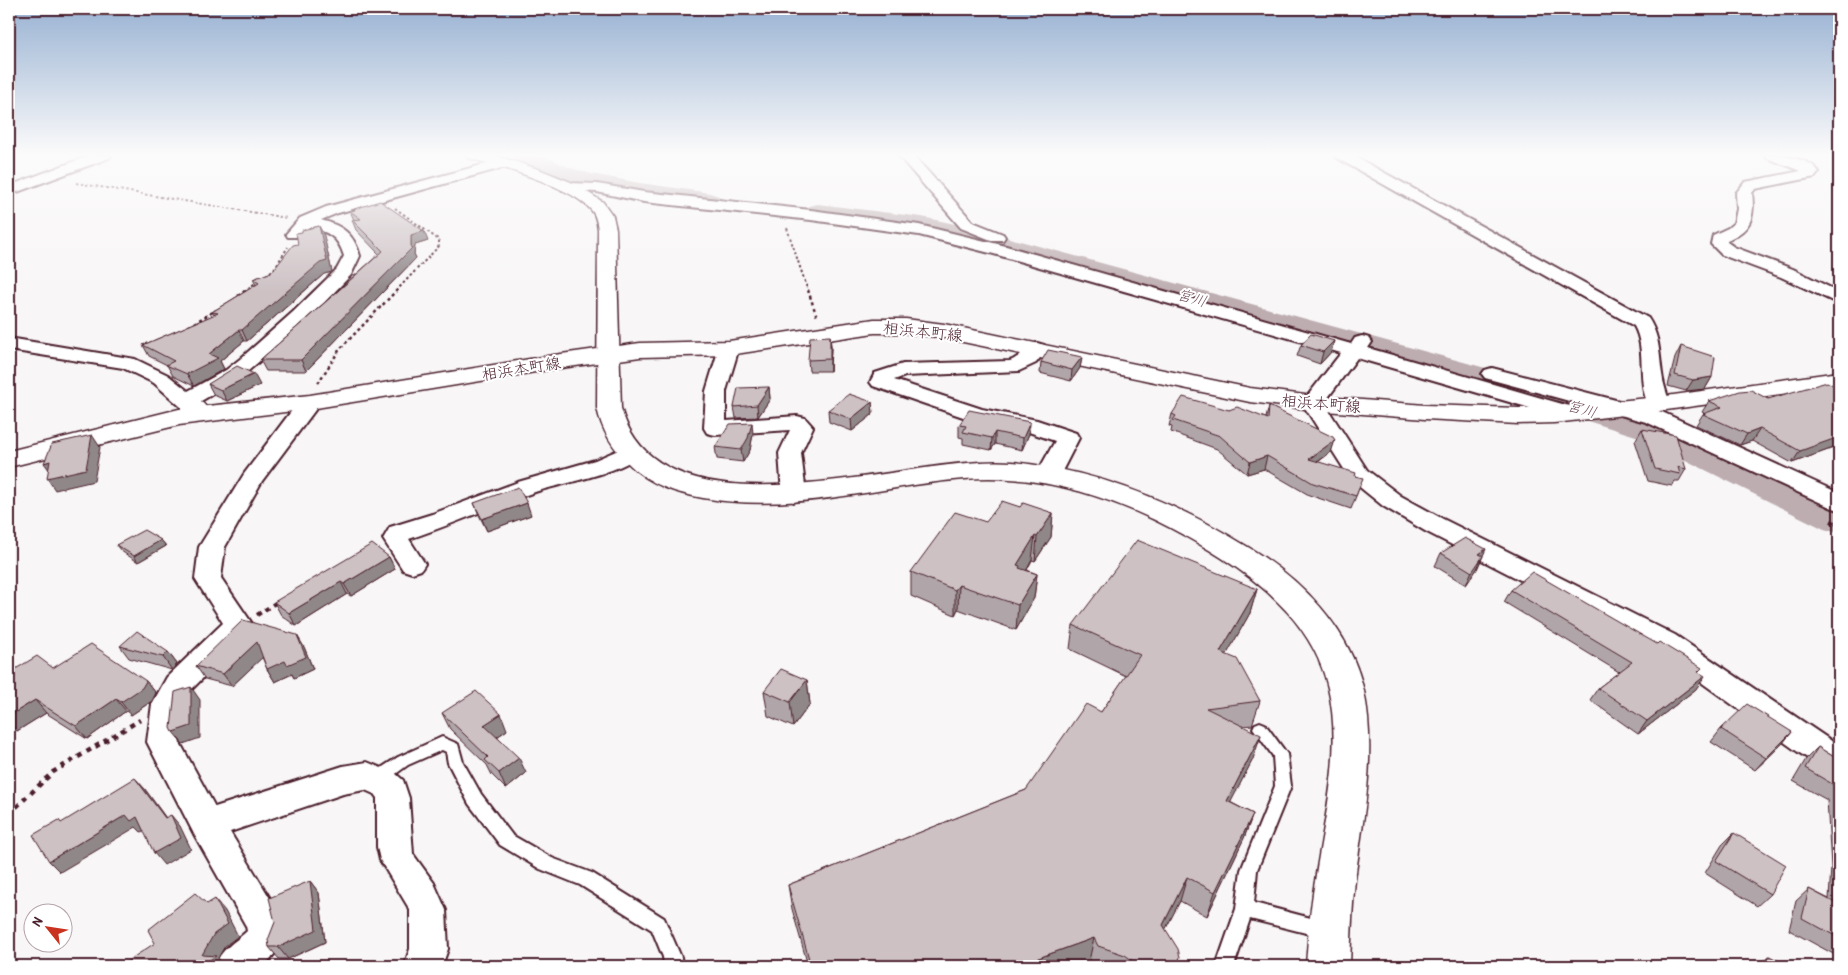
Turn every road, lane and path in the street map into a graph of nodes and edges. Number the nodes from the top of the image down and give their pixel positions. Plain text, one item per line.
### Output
1 (161, 200) edge
2 (367, 200) edge
3 (385, 200) edge
4 (591, 200) edge
5 (675, 200) edge
6 (946, 200) edge
7 (1423, 200) edge
8 (1746, 200) edge
9 (786, 213) junction
10 (300, 227) junction
11 (235, 298) edge
12 (1839, 299) edge
13 (219, 308) edge
14 (186, 328) edge
15 (822, 335) junction
16 (9, 344) edge
17 (1359, 345) junction
18 (729, 348) junction
19 (1037, 349) junction
20 (609, 355) junction
21 (1839, 379) edge
22 (310, 402) junction
23 (1313, 403) junction
24 (1659, 404) junction
25 (194, 407) junction
26 (1614, 408) junction
27 (1574, 412) junction
28 (630, 452) junction
29 (9, 459) edge
30 (1048, 475) junction
31 (794, 494) junction
32 (1839, 502) edge
33 (412, 564) dead end
34 (280, 601) edge
35 (239, 625) junction
36 (167, 704) junction
37 (1260, 728) dead end
38 (1839, 762) edge
39 (377, 779) junction
40 (9, 814) edge
41 (207, 825) junction
42 (1245, 909) junction
43 (1329, 930) junction
44 (234, 966) edge
45 (423, 966) edge
46 (673, 966) edge
47 (1224, 966) edge
48 (1328, 966) edge

1 - 10 path
2 - 10 street
3 - 22 path
4 - 20 main road
5 - 9 street
6 - 17 street
7 - 24 street
8 - 12 street
9 - 15 path
9 - 17 street
10 - 11 path
10 - 25 street
13 - 14 path
15 - 18 main road, 相浜本町線
15 - 19 main road, 相浜本町線
16 - 25 street
17 - 23 street
17 - 26 street
17 - 27 street
18 - 20 main road, 相浜本町線
18 - 31 street
19 - 23 main road, 相浜本町線
19 - 30 street
20 - 22 main road, 相浜本町線
20 - 28 main road
21 - 24 main road, 相浜本町線
22 - 25 main road, 相浜本町線
22 - 35 street
23 - 27 main road, 相浜本町線
23 - 38 street
24 - 26 main road, 相浜本町線
25 - 29 main road, 相浜本町線
26 - 27 main road, 相浜本町線
26 - 32 street
28 - 31 main road
28 - 33 street
30 - 31 main road
30 - 43 main road
34 - 35 path
35 - 36 street
36 - 40 path
36 - 41 street
37 - 42 lane
39 - 41 street
39 - 45 street
39 - 46 lane
41 - 44 street
42 - 43 lane
42 - 47 lane
43 - 48 main road

